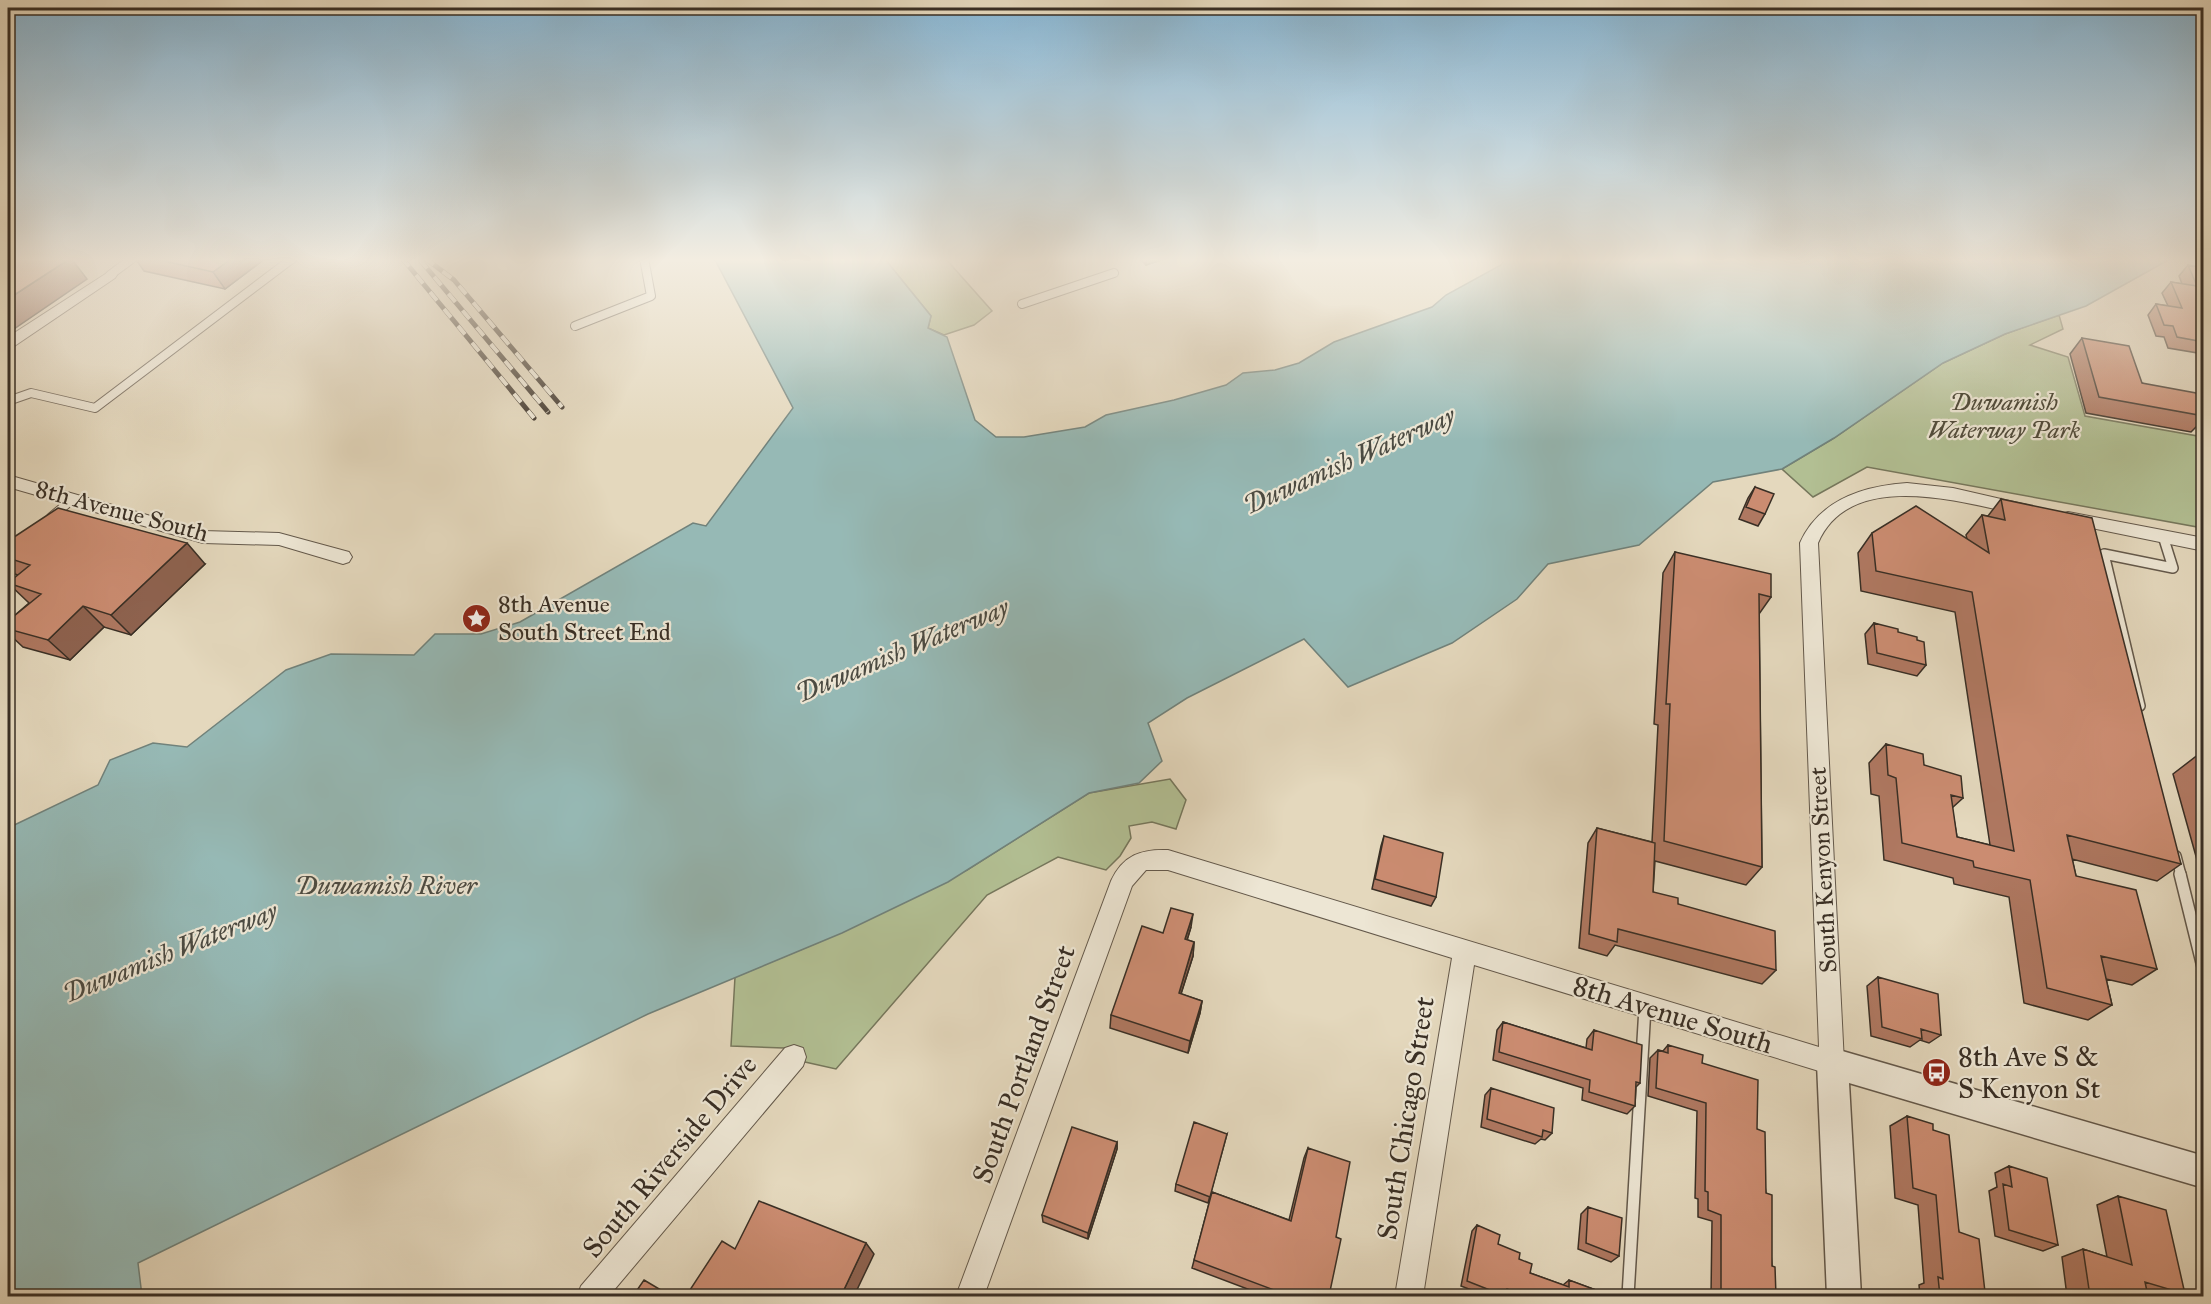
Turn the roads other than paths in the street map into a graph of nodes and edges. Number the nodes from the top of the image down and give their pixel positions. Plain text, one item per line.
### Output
1 (45, 319) edge
2 (213, 319) edge
3 (593, 319) edge
4 (575, 326) dead end
5 (8, 344) edge
6 (31, 393) junction
7 (8, 401) edge
8 (8, 409) edge
9 (8, 481) edge
10 (73, 499) junction
11 (45, 522) edge
12 (2163, 536) junction
13 (2204, 544) edge
14 (343, 557) dead end
15 (2143, 716) edge
16 (2173, 844) edge
17 (1143, 859) joint
18 (1465, 950) junction
19 (2204, 971) edge
20 (1645, 1005) junction
21 (794, 1057) dead end
22 (1832, 1063) junction
23 (2204, 1172) edge
24 (591, 1296) edge
25 (970, 1296) edge
26 (1409, 1296) edge
27 (1628, 1296) edge
28 (1844, 1296) edge

1 - 5 street
2 - 6 lane
3 - 4 lane
6 - 7 lane
6 - 8 lane
9 - 10 street, 8th Avenue South
10 - 11 lane
10 - 14 street, 8th Avenue South
12 - 13 street
12 - 15 lane
12 - 22 street, South Kenyon Street
16 - 19 lane
17 - 18 street, 8th Avenue South
17 - 25 street, South Portland Street
18 - 20 street, 8th Avenue South
18 - 26 street, South Chicago Street
20 - 22 street, 8th Avenue South
20 - 27 lane
21 - 24 street, South Riverside Drive
22 - 23 street, 8th Avenue South
22 - 28 street, South Kenyon Street

